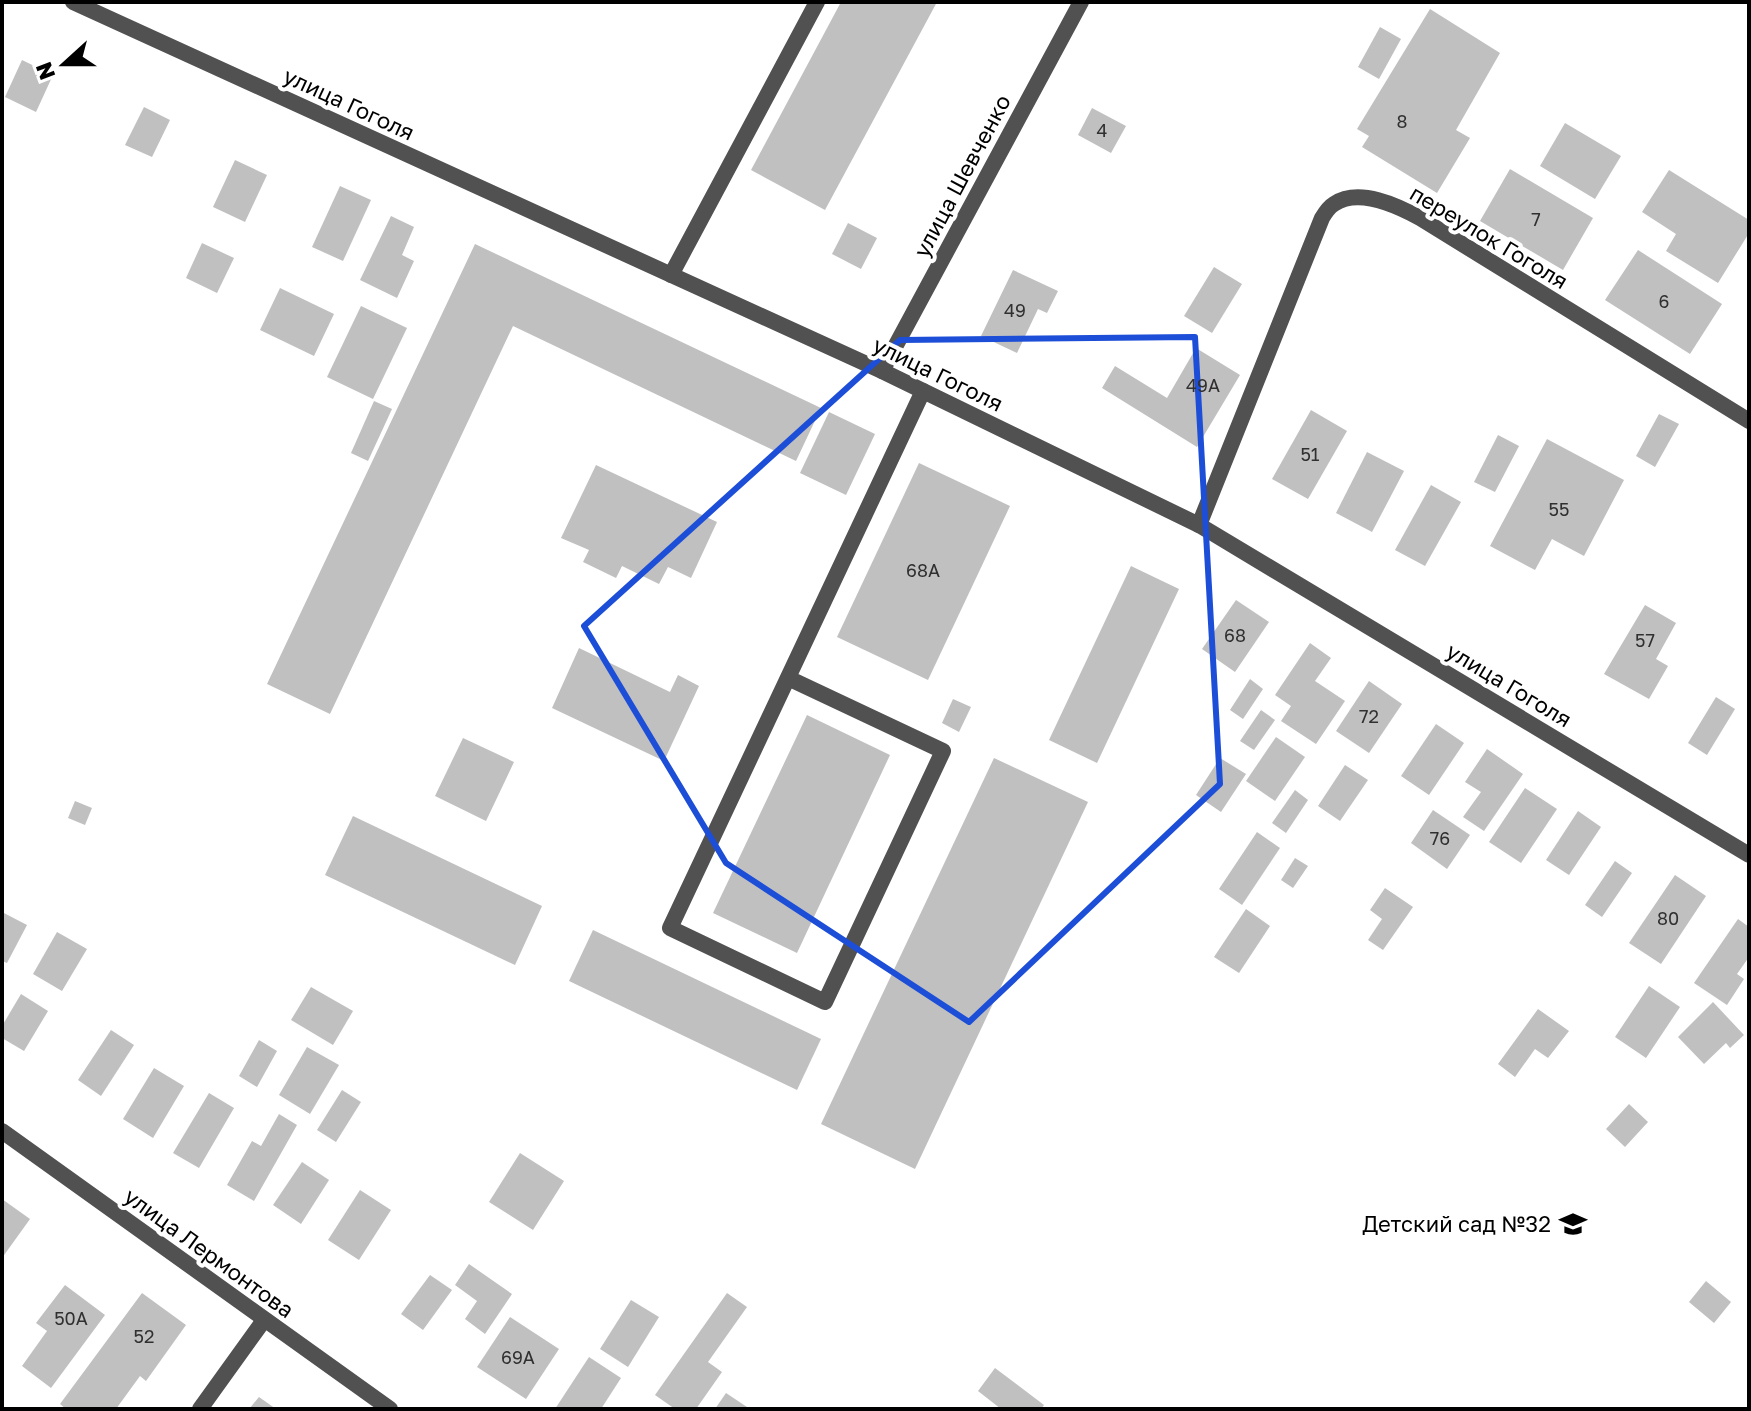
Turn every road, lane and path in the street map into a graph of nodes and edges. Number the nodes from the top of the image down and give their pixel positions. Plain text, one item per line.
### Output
1 (73, 2) edge
2 (817, 2) edge
3 (1081, 2) edge
4 (671, 275) junction
5 (882, 371) junction
6 (923, 391) junction
7 (1749, 421) edge
8 (1199, 525) junction
9 (788, 678) junction
10 (1749, 855) edge
11 (2, 1131) edge
12 (264, 1320) junction
13 (200, 1409) edge
14 (390, 1409) edge

1 - 4 street, улица Гоголя
2 - 4 street
3 - 5 street, улица Шевченко
4 - 5 street, улица Гоголя
5 - 6 street, улица Гоголя
6 - 8 street, улица Гоголя
6 - 9 street
7 - 8 street, переулок Гоголя
8 - 10 street, улица Гоголя
9 - 9 street
11 - 12 street, улица Лермонтова
12 - 13 street
12 - 14 street, улица Лермонтова

